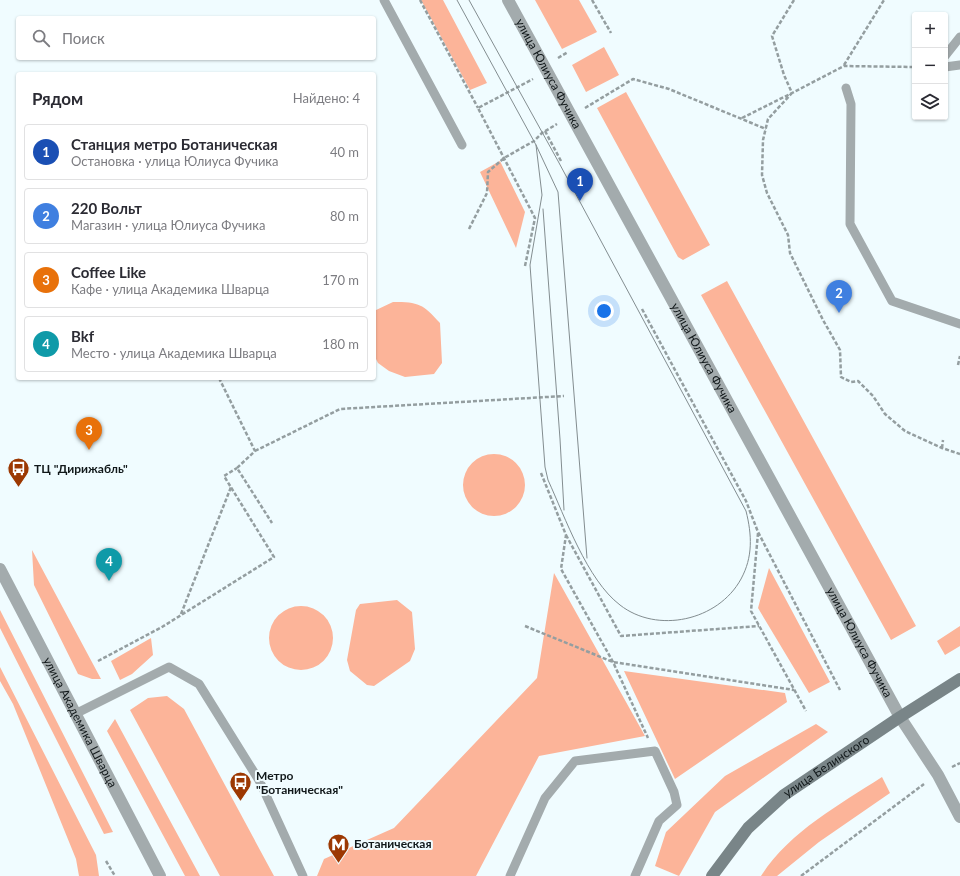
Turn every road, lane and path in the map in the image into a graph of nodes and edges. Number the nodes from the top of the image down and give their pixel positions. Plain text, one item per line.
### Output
1 (384, 0) edge
2 (420, 0) edge
3 (508, 0) edge
4 (592, 0) edge
5 (794, 0) edge
6 (884, 0) edge
7 (610, 33) dead end
8 (960, 37) edge
9 (568, 52) dead end
10 (948, 52) edge
11 (960, 65) edge
12 (844, 66) junction
13 (912, 67) edge
14 (948, 67) edge
15 (546, 72) junction
16 (846, 88) dead end
17 (792, 94) junction
18 (478, 108) junction
19 (570, 116) junction
20 (741, 118) junction
21 (766, 129) junction
22 (544, 131) junction
23 (462, 145) dead end
24 (504, 158) junction
25 (561, 161) dead end
26 (469, 228) dead end
27 (525, 266) dead end
28 (642, 309) dead end
29 (960, 324) edge
30 (960, 356) edge
31 (958, 365) dead end
32 (220, 380) edge
33 (564, 396) dead end
34 (943, 440) dead end
35 (942, 448) junction
36 (255, 452) junction
37 (960, 454) edge
38 (237, 468) junction
39 (541, 473) dead end
40 (231, 487) junction
41 (272, 523) dead end
42 (758, 532) junction
43 (566, 534) junction
44 (0, 569) edge
45 (181, 614) junction
46 (526, 626) dead end
47 (760, 626) junction
48 (98, 661) dead end
49 (613, 662) junction
50 (960, 679) edge
51 (794, 690) junction
52 (840, 690) dead end
53 (806, 711) dead end
54 (77, 713) junction
55 (900, 717) junction
56 (655, 752) junction
57 (925, 783) dead end
58 (960, 817) edge
59 (106, 861) dead end
60 (637, 875) edge
61 (115, 876) edge
62 (160, 876) edge
63 (303, 876) edge
64 (510, 876) edge
65 (712, 876) edge
66 (801, 876) edge

1 - 23 lane
2 - 18 path
3 - 15 street, улица Юлиуса Фучика
4 - 7 path
5 - 17 path
6 - 12 path
8 - 10 lane
9 - 15 path
11 - 14 lane
12 - 13 path
12 - 17 path
15 - 18 path
15 - 19 street, улица Юлиуса Фучика
16 - 29 lane
17 - 20 path
17 - 21 path
18 - 24 path
19 - 20 path
19 - 22 path
19 - 55 street, улица Юлиуса Фучика
20 - 21 path
21 - 35 path
22 - 24 path
22 - 25 path
24 - 26 path
24 - 27 path
28 - 42 path
30 - 31 path
32 - 36 path
33 - 36 path
34 - 35 path
35 - 37 path
36 - 38 path
38 - 40 path
38 - 41 path
39 - 43 path
40 - 45 path
40 - 45 path
42 - 47 path
42 - 52 path
43 - 47 path
43 - 49 path
44 - 54 street, улица Академика Шварца
45 - 48 path
46 - 49 path
47 - 51 path
49 - 51 path
49 - 56 path
50 - 55 main road, улица Белинского
51 - 53 path
54 - 62 street, улица Академика Шварца
54 - 63 lane
55 - 58 street, улица Юлиуса Фучика
55 - 65 main road, улица Белинского
56 - 60 lane
56 - 64 lane
57 - 66 path
59 - 61 path

